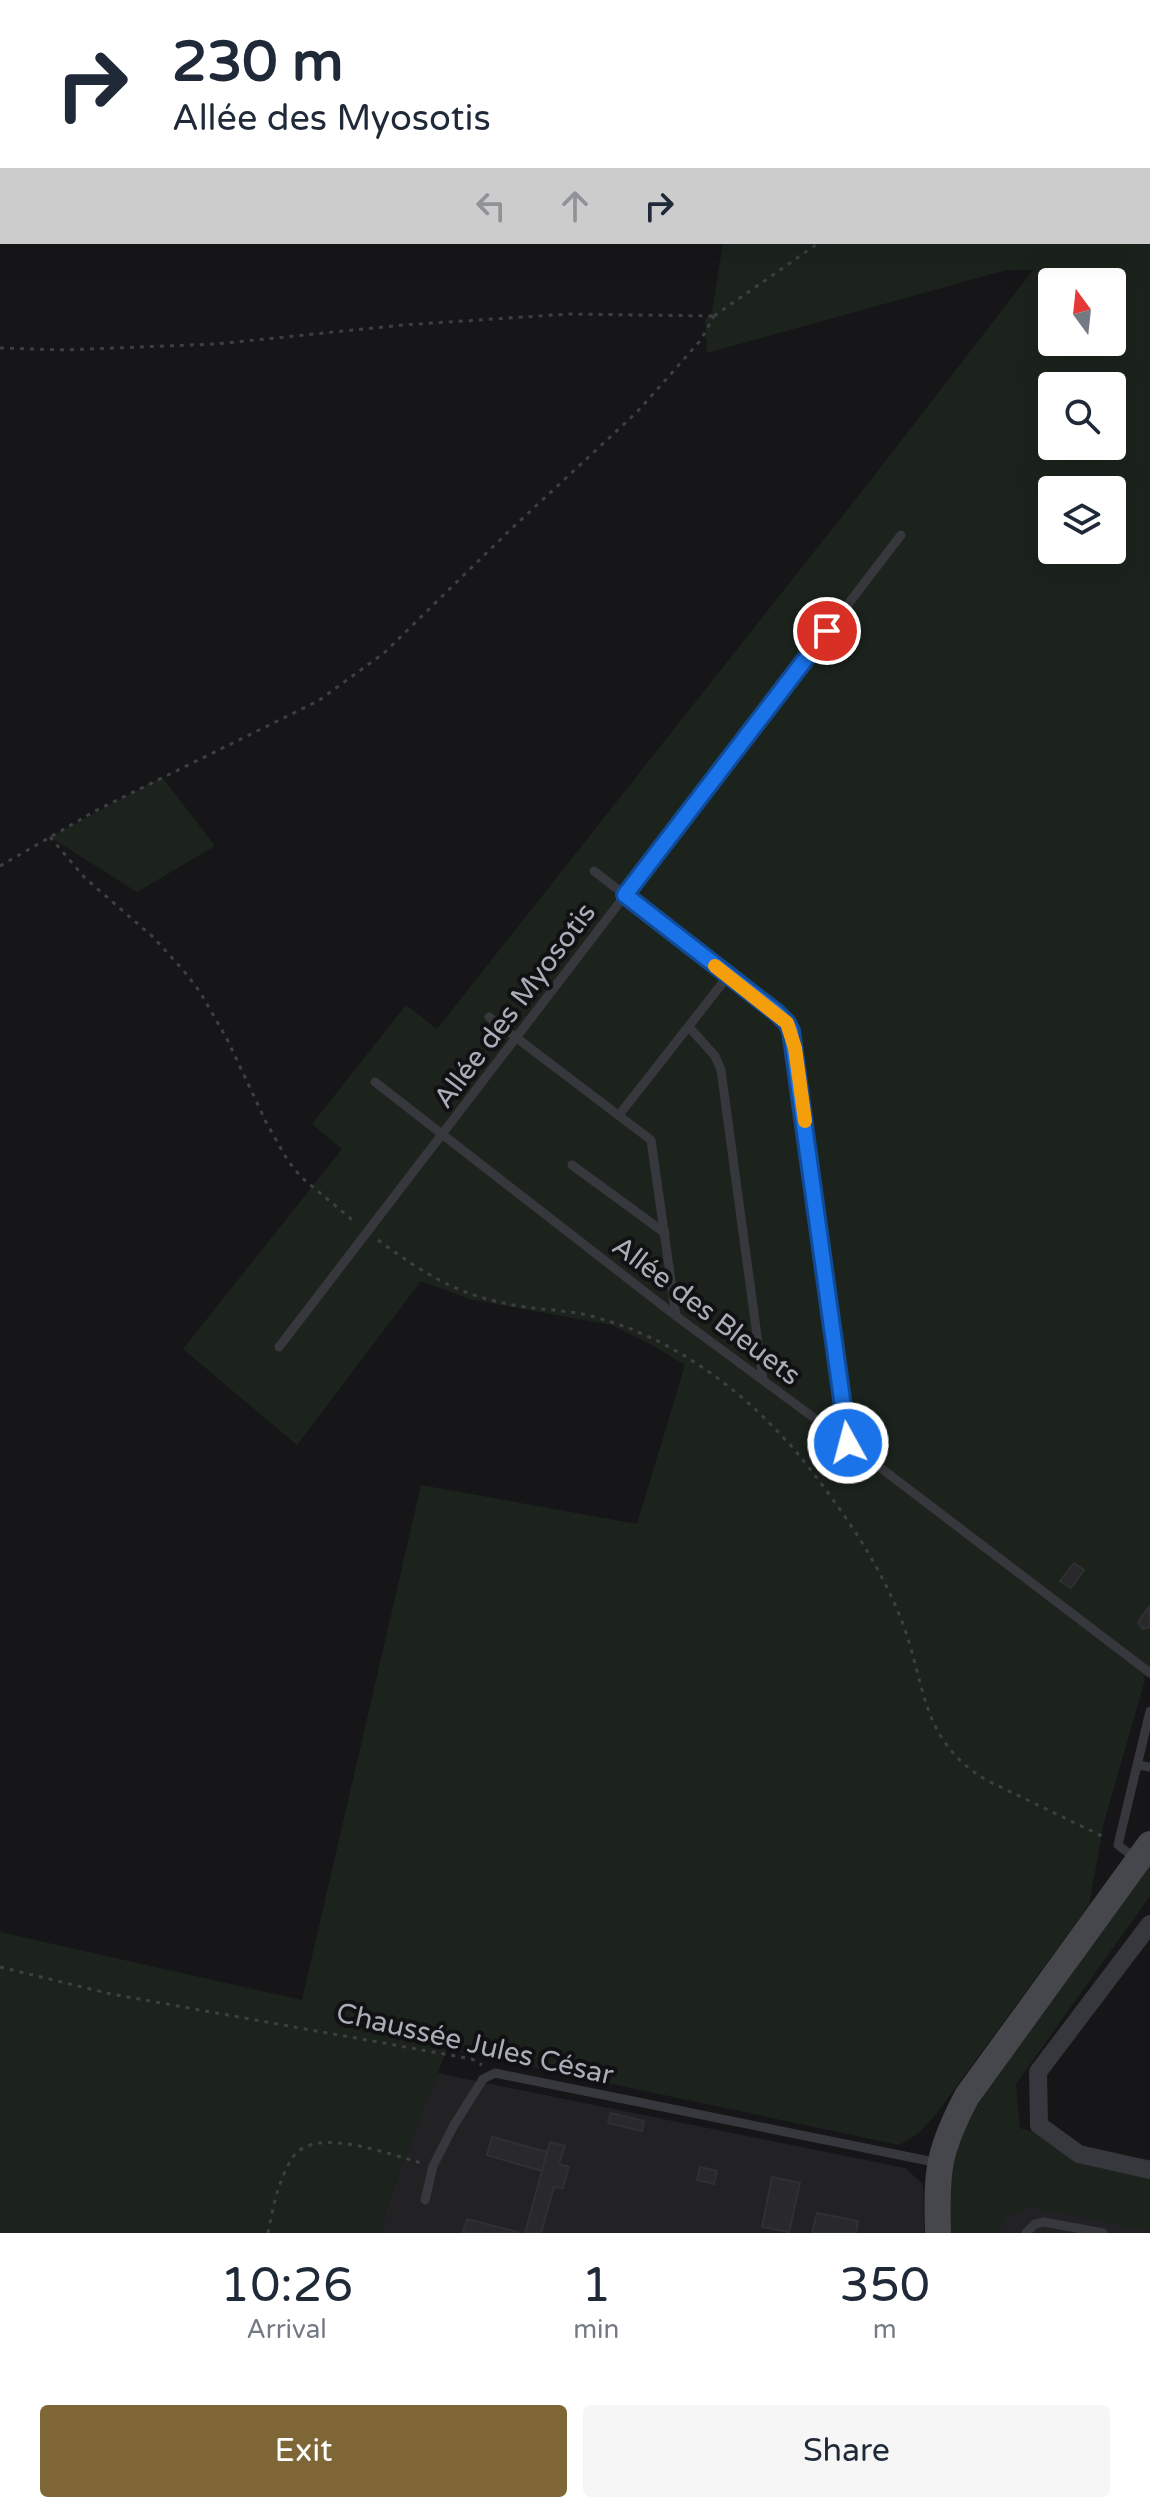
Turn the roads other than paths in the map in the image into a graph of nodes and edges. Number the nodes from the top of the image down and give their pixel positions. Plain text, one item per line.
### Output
1 (901, 535) dead end
2 (594, 871) dead end
3 (625, 895) junction
4 (728, 976) junction
5 (489, 1017) dead end
6 (689, 1027) junction
7 (515, 1038) junction
8 (375, 1082) dead end
9 (619, 1115) junction
10 (443, 1136) junction
11 (572, 1165) dead end
12 (665, 1233) junction
13 (676, 1316) junction
14 (279, 1347) dead end
15 (763, 1380) junction
16 (848, 1443) junction
17 (1150, 1673) edge
18 (1149, 1716) edge
19 (1137, 1765) junction
20 (1150, 1767) edge
21 (1135, 1850) edge
22 (1150, 1924) edge
23 (939, 2163) junction
24 (1150, 2170) edge
25 (425, 2200) dead end
26 (938, 2233) edge
27 (1026, 2233) edge
28 (1103, 2233) edge

1 - 3 lane, Allée des Myosotis
2 - 3 lane
3 - 4 lane
3 - 7 lane, Allée des Myosotis
4 - 6 lane
4 - 16 lane
5 - 7 lane
6 - 9 lane
6 - 15 lane
7 - 9 lane
7 - 10 lane, Allée des Myosotis
8 - 10 lane, Allée des Bleuets
9 - 12 lane
10 - 13 lane, Allée des Bleuets
10 - 14 lane, Allée des Myosotis
11 - 12 lane
12 - 13 lane
13 - 15 lane, Allée des Bleuets
15 - 16 lane, Allée des Bleuets
16 - 17 lane, Allée des Bleuets
18 - 19 lane
19 - 20 lane
19 - 21 lane
21 - 23 main road
22 - 24 street
23 - 25 lane, Chaussée Jules César
23 - 26 main road
27 - 28 lane

